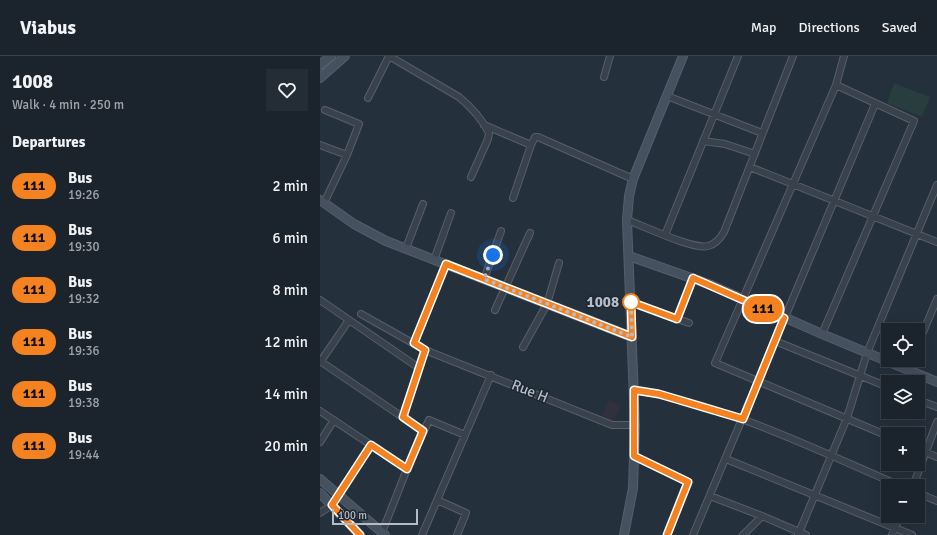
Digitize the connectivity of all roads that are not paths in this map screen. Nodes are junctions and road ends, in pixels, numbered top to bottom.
1 (331, 56) edge
2 (345, 56) edge
3 (389, 56) edge
4 (610, 56) edge
5 (683, 56) edge
6 (738, 56) edge
7 (793, 56) edge
8 (844, 56) edge
9 (320, 66) edge
10 (604, 77) dead end
11 (320, 78) edge
12 (836, 85) junction
13 (667, 96) junction
14 (368, 98) dead end
15 (875, 104) junction
16 (325, 110) dead end
17 (714, 115) junction
18 (484, 125) junction
19 (762, 133) junction
20 (703, 141) junction
21 (320, 145) edge
22 (531, 145) junction
23 (755, 154) junction
24 (347, 155) junction
25 (750, 166) junction
26 (471, 177) dead end
27 (634, 178) junction
28 (793, 184) junction
29 (937, 186) edge
30 (512, 198) dead end
31 (834, 200) junction
32 (322, 201) edge
33 (423, 204) dead end
34 (451, 213) dead end
35 (872, 216) junction
36 (628, 220) junction
37 (501, 232) dead end
38 (530, 233) dead end
39 (917, 233) junction
40 (665, 234) junction
41 (937, 242) edge
42 (406, 248) junction
43 (629, 256) junction
44 (434, 260) junction
45 (559, 263) dead end
46 (446, 264) junction
47 (693, 278) junction
48 (484, 279) junction
49 (505, 288) junction
50 (937, 298) edge
51 (320, 300) edge
52 (743, 300) junction
53 (631, 302) junction
54 (547, 304) junction
55 (495, 310) dead end
56 (361, 314) dead end
57 (784, 318) junction
58 (677, 319) junction
59 (349, 320) junction
60 (689, 323) dead end
61 (925, 327) edge
62 (822, 334) junction
63 (632, 337) junction
64 (775, 341) junction
65 (414, 343) junction
66 (523, 347) dead end
67 (425, 350) junction
68 (866, 353) junction
69 (320, 361) edge
70 (419, 368) junction
71 (907, 369) joint
72 (491, 375) junction
73 (859, 375) junction
74 (759, 382) junction
75 (937, 382) edge
76 (881, 384) edge
77 (634, 390) junction
78 (925, 403) edge
79 (937, 408) edge
80 (320, 411) edge
81 (403, 417) junction
82 (847, 418) junction
83 (743, 419) junction
84 (334, 420) junction
85 (937, 422) edge
86 (635, 425) junction
87 (423, 431) junction
88 (881, 433) edge
89 (465, 435) junction
90 (320, 442) edge
91 (371, 445) junction
92 (927, 453) junction
93 (634, 456) junction
94 (831, 456) junction
95 (937, 457) edge
96 (726, 459) junction
97 (407, 469) junction
98 (320, 479) edge
99 (885, 479) edge
100 (916, 479) edge
101 (320, 493) edge
102 (338, 495) junction
103 (816, 495) junction
104 (710, 496) junction
105 (925, 497) edge
106 (437, 500) junction
107 (937, 502) edge
108 (332, 505) junction
109 (320, 513) edge
110 (762, 516) junction
111 (897, 523) edge
112 (895, 528) junction
113 (383, 534) edge
114 (801, 534) edge
115 (360, 535) edge
116 (422, 535) edge
117 (457, 535) edge
118 (624, 535) edge
119 (667, 535) edge
120 (693, 535) edge
121 (744, 535) edge
122 (892, 535) edge
123 (912, 535) edge

1 - 9 street
2 - 11 street
3 - 14 street
3 - 18 street
4 - 10 street
5 - 13 street
6 - 17 street
7 - 19 street
8 - 12 street
12 - 15 street
12 - 28 street
13 - 17 street
13 - 27 street
15 - 31 street
15 - 35 street
16 - 24 street
17 - 19 street
17 - 20 street
18 - 22 street
18 - 26 street
19 - 23 street
20 - 23 street
20 - 40 street
21 - 24 street
22 - 27 street
22 - 30 street
23 - 25 street
24 - 32 street
25 - 28 street
25 - 40 street
27 - 36 street
28 - 31 street
28 - 52 street
29 - 39 street
31 - 35 street
31 - 57 street
32 - 42 street
33 - 42 street
34 - 44 street
35 - 39 street
35 - 62 street
36 - 40 street
36 - 43 street
37 - 48 street
38 - 49 street
39 - 41 street
39 - 68 street
42 - 44 street
43 - 47 street
43 - 53 street
44 - 46 street
45 - 54 street
46 - 48 street
46 - 65 street
47 - 52 street
47 - 58 street
48 - 49 street
49 - 54 street
49 - 55 street
50 - 61 street
51 - 59 street
52 - 57 street
52 - 74 street
53 - 58 street
53 - 63 street
54 - 63 street
54 - 66 street
56 - 65 street, Rue H
57 - 62 street
57 - 64 street
58 - 60 street
59 - 69 street
59 - 70 street
62 - 68 street
63 - 77 street
64 - 73 street
64 - 74 street
65 - 67 street, Rue H
67 - 70 street
67 - 72 street, Rue H
68 - 71 street
68 - 73 street
69 - 81 street
70 - 81 street
71 - 75 street
72 - 86 street, Rue H
72 - 89 street
73 - 76 street
73 - 82 street
74 - 82 street
74 - 83 street
77 - 83 street
77 - 86 street
78 - 79 street
80 - 84 street
81 - 87 street
82 - 88 street
82 - 94 street
83 - 94 street
83 - 96 street
84 - 90 street
84 - 91 street
85 - 92 street
86 - 93 street
87 - 89 street
87 - 97 street
89 - 106 street
91 - 97 street
91 - 102 street
92 - 95 street
92 - 100 street
93 - 118 street
93 - 119 street
94 - 99 street
94 - 103 street
96 - 103 street
96 - 104 street
97 - 113 street
98 - 102 street
101 - 108 street
102 - 108 street
102 - 113 street
103 - 112 street
103 - 114 street
104 - 110 street
104 - 120 street
105 - 107 street
106 - 116 street
106 - 117 street
108 - 109 street
108 - 115 street
110 - 114 street
110 - 121 street
111 - 112 street
112 - 122 street
112 - 123 street

